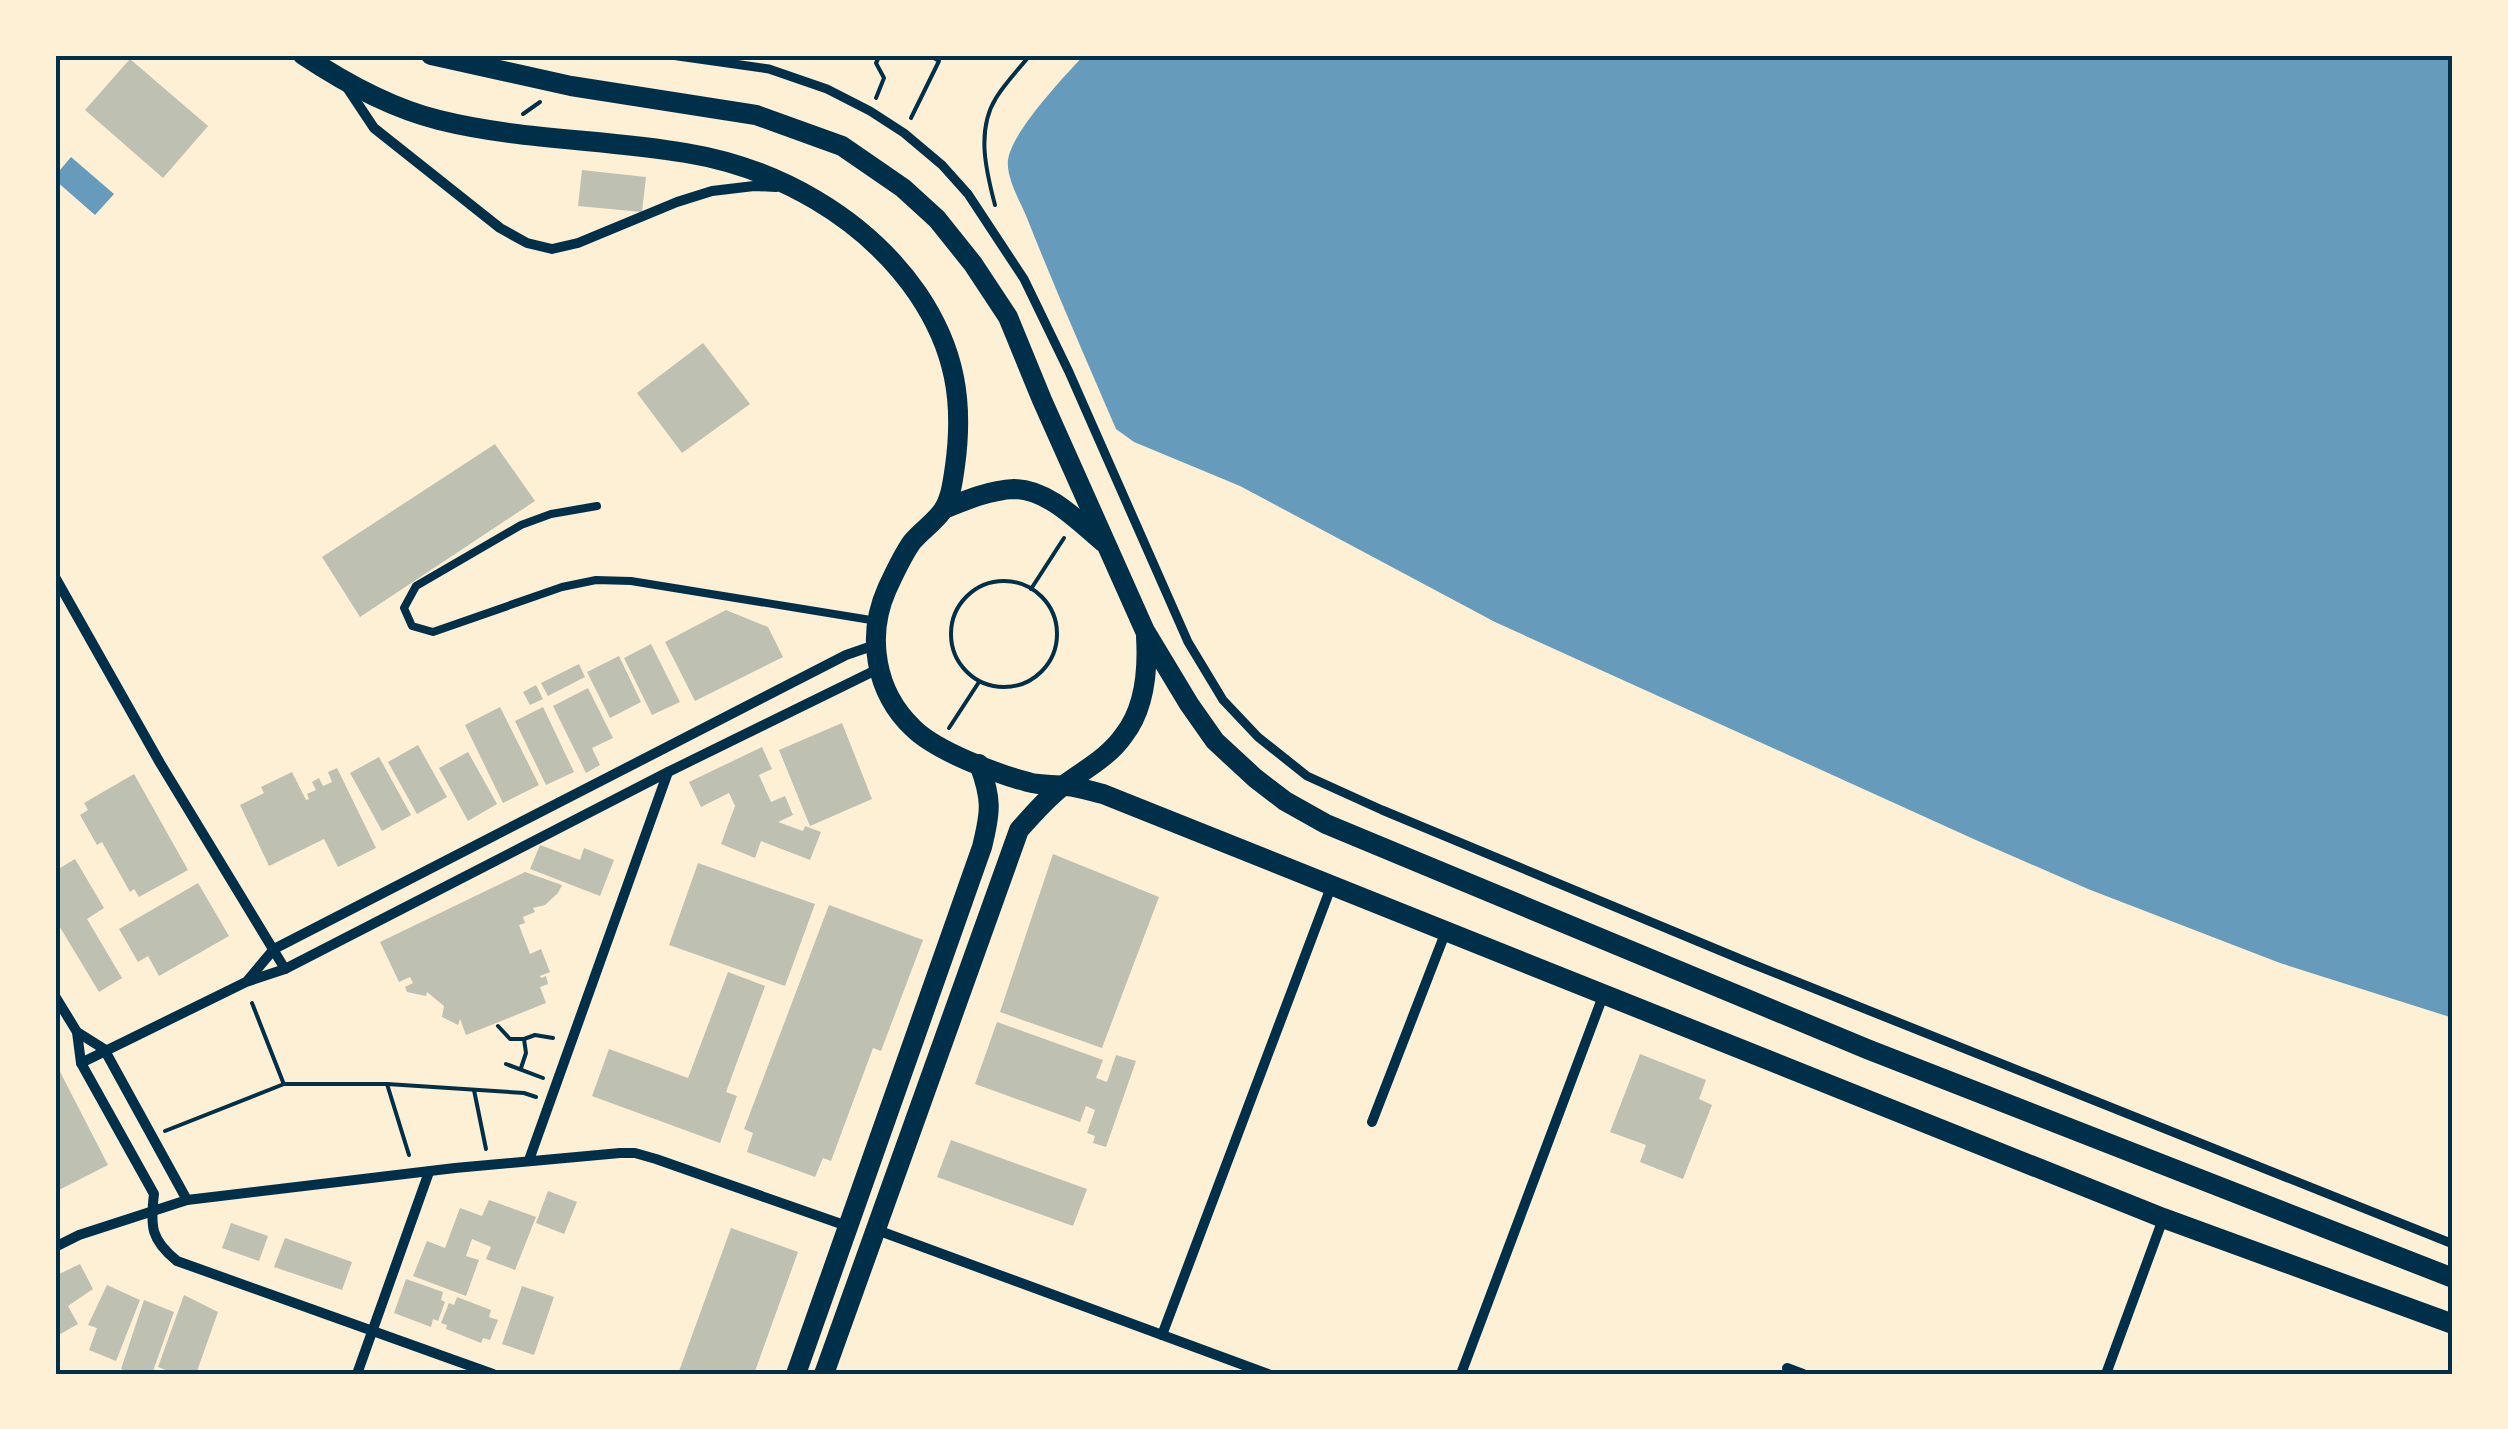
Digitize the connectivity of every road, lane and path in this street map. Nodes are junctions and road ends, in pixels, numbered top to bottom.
1 (303, 55) edge
2 (431, 55) edge
3 (671, 55) edge
4 (880, 55) edge
5 (929, 55) edge
6 (1030, 55) edge
7 (343, 81) junction
8 (571, 86) junction
9 (870, 112) junction
10 (492, 130) junction
11 (904, 133) junction
12 (794, 187) junction
13 (989, 226) junction
14 (597, 506) dead end
15 (944, 509) junction
16 (1075, 518) junction
17 (1107, 546) junction
18 (55, 578) edge
19 (1031, 588) junction
20 (877, 620) junction
21 (1145, 631) junction
22 (874, 645) junction
23 (878, 669) junction
24 (980, 682) junction
25 (938, 746) junction
26 (979, 764) junction
27 (668, 772) junction
28 (1064, 785) junction
29 (1331, 886) junction
30 (1446, 932) junction
31 (274, 949) junction
32 (285, 969) junction
33 (246, 982) junction
34 (55, 996) edge
35 (1603, 996) junction
36 (252, 1003) dead end
37 (498, 1026) dead end
38 (78, 1032) junction
39 (524, 1039) junction
40 (572, 1042) junction
41 (104, 1049) junction
42 (81, 1063) junction
43 (506, 1064) dead end
44 (520, 1069) junction
45 (284, 1084) junction
46 (387, 1084) junction
47 (557, 1084) junction
48 (474, 1090) junction
49 (550, 1102) junction
50 (1372, 1122) dead end
51 (152, 1136) junction
52 (528, 1160) junction
53 (489, 1165) junction
54 (429, 1172) junction
55 (414, 1174) junction
56 (187, 1200) junction
57 (152, 1212) junction
58 (2163, 1218) junction
59 (846, 1226) junction
60 (877, 1230) junction
61 (2453, 1244) edge
62 (55, 1247) edge
63 (2453, 1278) edge
64 (2453, 1324) edge
65 (373, 1331) junction
66 (1162, 1335) junction
67 (1787, 1368) dead end
68 (357, 1374) edge
69 (494, 1374) edge
70 (796, 1374) edge
71 (824, 1374) edge
72 (1268, 1374) edge
73 (1461, 1374) edge
74 (1802, 1374) edge
75 (2106, 1374) edge

1 - 7 main road
2 - 8 main road
3 - 9 street
4 - 9 path
5 - 11 path
6 - 13 path
7 - 10 main road
7 - 12 street
8 - 10 path
8 - 17 main road
9 - 11 street
10 - 12 main road
11 - 13 street
12 - 15 main road
13 - 61 street
14 - 20 lane
15 - 16 main road
15 - 20 main road
16 - 17 main road
16 - 19 path
17 - 21 main road
18 - 31 street
19 - 24 path
19 - 24 path
20 - 22 main road
21 - 28 main road
21 - 63 main road
22 - 23 main road
22 - 31 street
23 - 25 main road
23 - 27 street
24 - 25 path
25 - 26 main road
26 - 28 main road
26 - 59 main road
27 - 32 street
27 - 40 street
28 - 29 main road
28 - 60 main road
29 - 30 main road
29 - 66 street
30 - 35 main road
30 - 50 street
31 - 32 street
31 - 33 street
32 - 33 street
33 - 41 street
34 - 38 street
35 - 58 main road
35 - 73 street
36 - 45 path
37 - 39 path
38 - 41 street
38 - 42 street
39 - 40 path
39 - 44 path
40 - 47 street
41 - 42 street
41 - 51 street
42 - 57 street
43 - 44 path
44 - 47 path
45 - 46 path
45 - 51 path
46 - 48 path
46 - 55 path
47 - 49 street
48 - 49 path
48 - 53 path
49 - 52 street
51 - 56 street
52 - 53 street
52 - 59 street
53 - 54 street
54 - 55 street
54 - 65 street
55 - 56 street
56 - 57 street
57 - 62 street
57 - 65 street
58 - 64 main road
58 - 75 street
59 - 70 main road
60 - 66 street
60 - 71 main road
65 - 68 street
65 - 69 street
66 - 72 street
67 - 74 street

